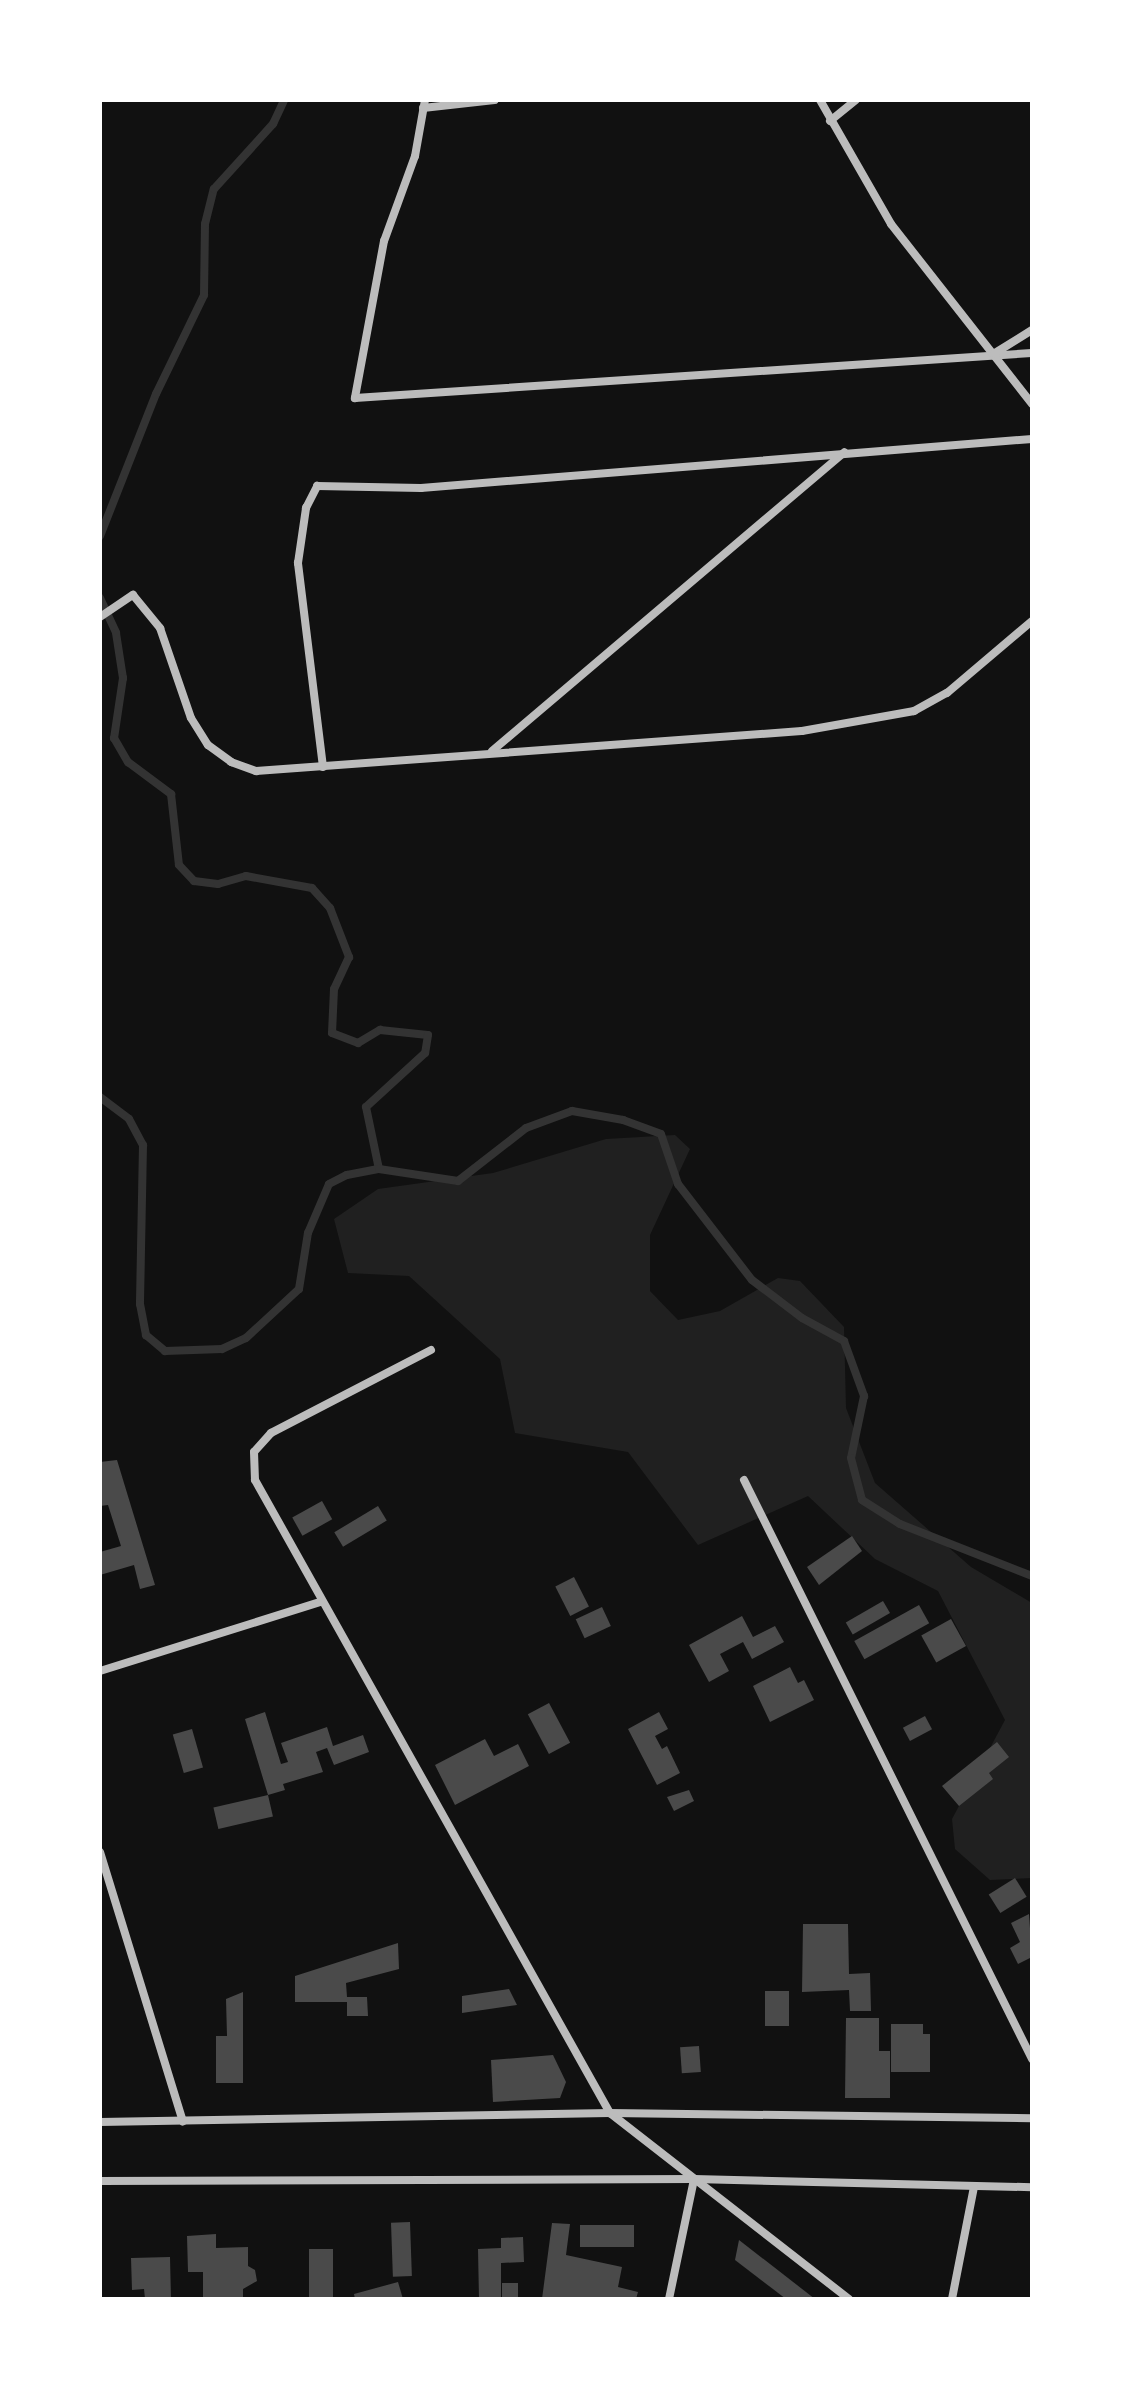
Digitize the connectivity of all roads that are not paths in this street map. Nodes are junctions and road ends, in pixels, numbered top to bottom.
1 (495, 100) edge
2 (820, 100) edge
3 (856, 100) edge
4 (424, 104) edge
5 (830, 121) junction
6 (1032, 330) edge
7 (1032, 353) edge
8 (994, 354) junction
9 (1032, 404) edge
10 (1032, 439) edge
11 (844, 452) junction
12 (100, 617) edge
13 (1032, 621) edge
14 (491, 751) junction
15 (323, 767) junction
16 (431, 1350) dead end
17 (744, 1480) dead end
18 (320, 1602) junction
19 (100, 1671) edge
20 (100, 1852) edge
21 (1032, 2059) edge
22 (610, 2113) junction
23 (1032, 2118) edge
24 (183, 2121) junction
25 (100, 2122) edge
26 (694, 2179) junction
27 (100, 2181) edge
28 (974, 2187) junction
29 (1032, 2187) edge
30 (669, 2299) edge
31 (849, 2299) edge
32 (952, 2299) edge

1 - 4 street
2 - 5 street
3 - 5 street
4 - 8 street
5 - 8 street
6 - 8 street
7 - 8 street
8 - 9 street
10 - 11 street
11 - 14 street
11 - 15 street
12 - 15 street
13 - 14 street
14 - 15 street
16 - 18 street
17 - 21 street
18 - 19 street
18 - 22 street
20 - 24 street
22 - 23 street
22 - 24 street
22 - 26 street
24 - 25 street
26 - 27 street
26 - 28 street
26 - 30 street
26 - 31 street
28 - 29 street
28 - 32 street

